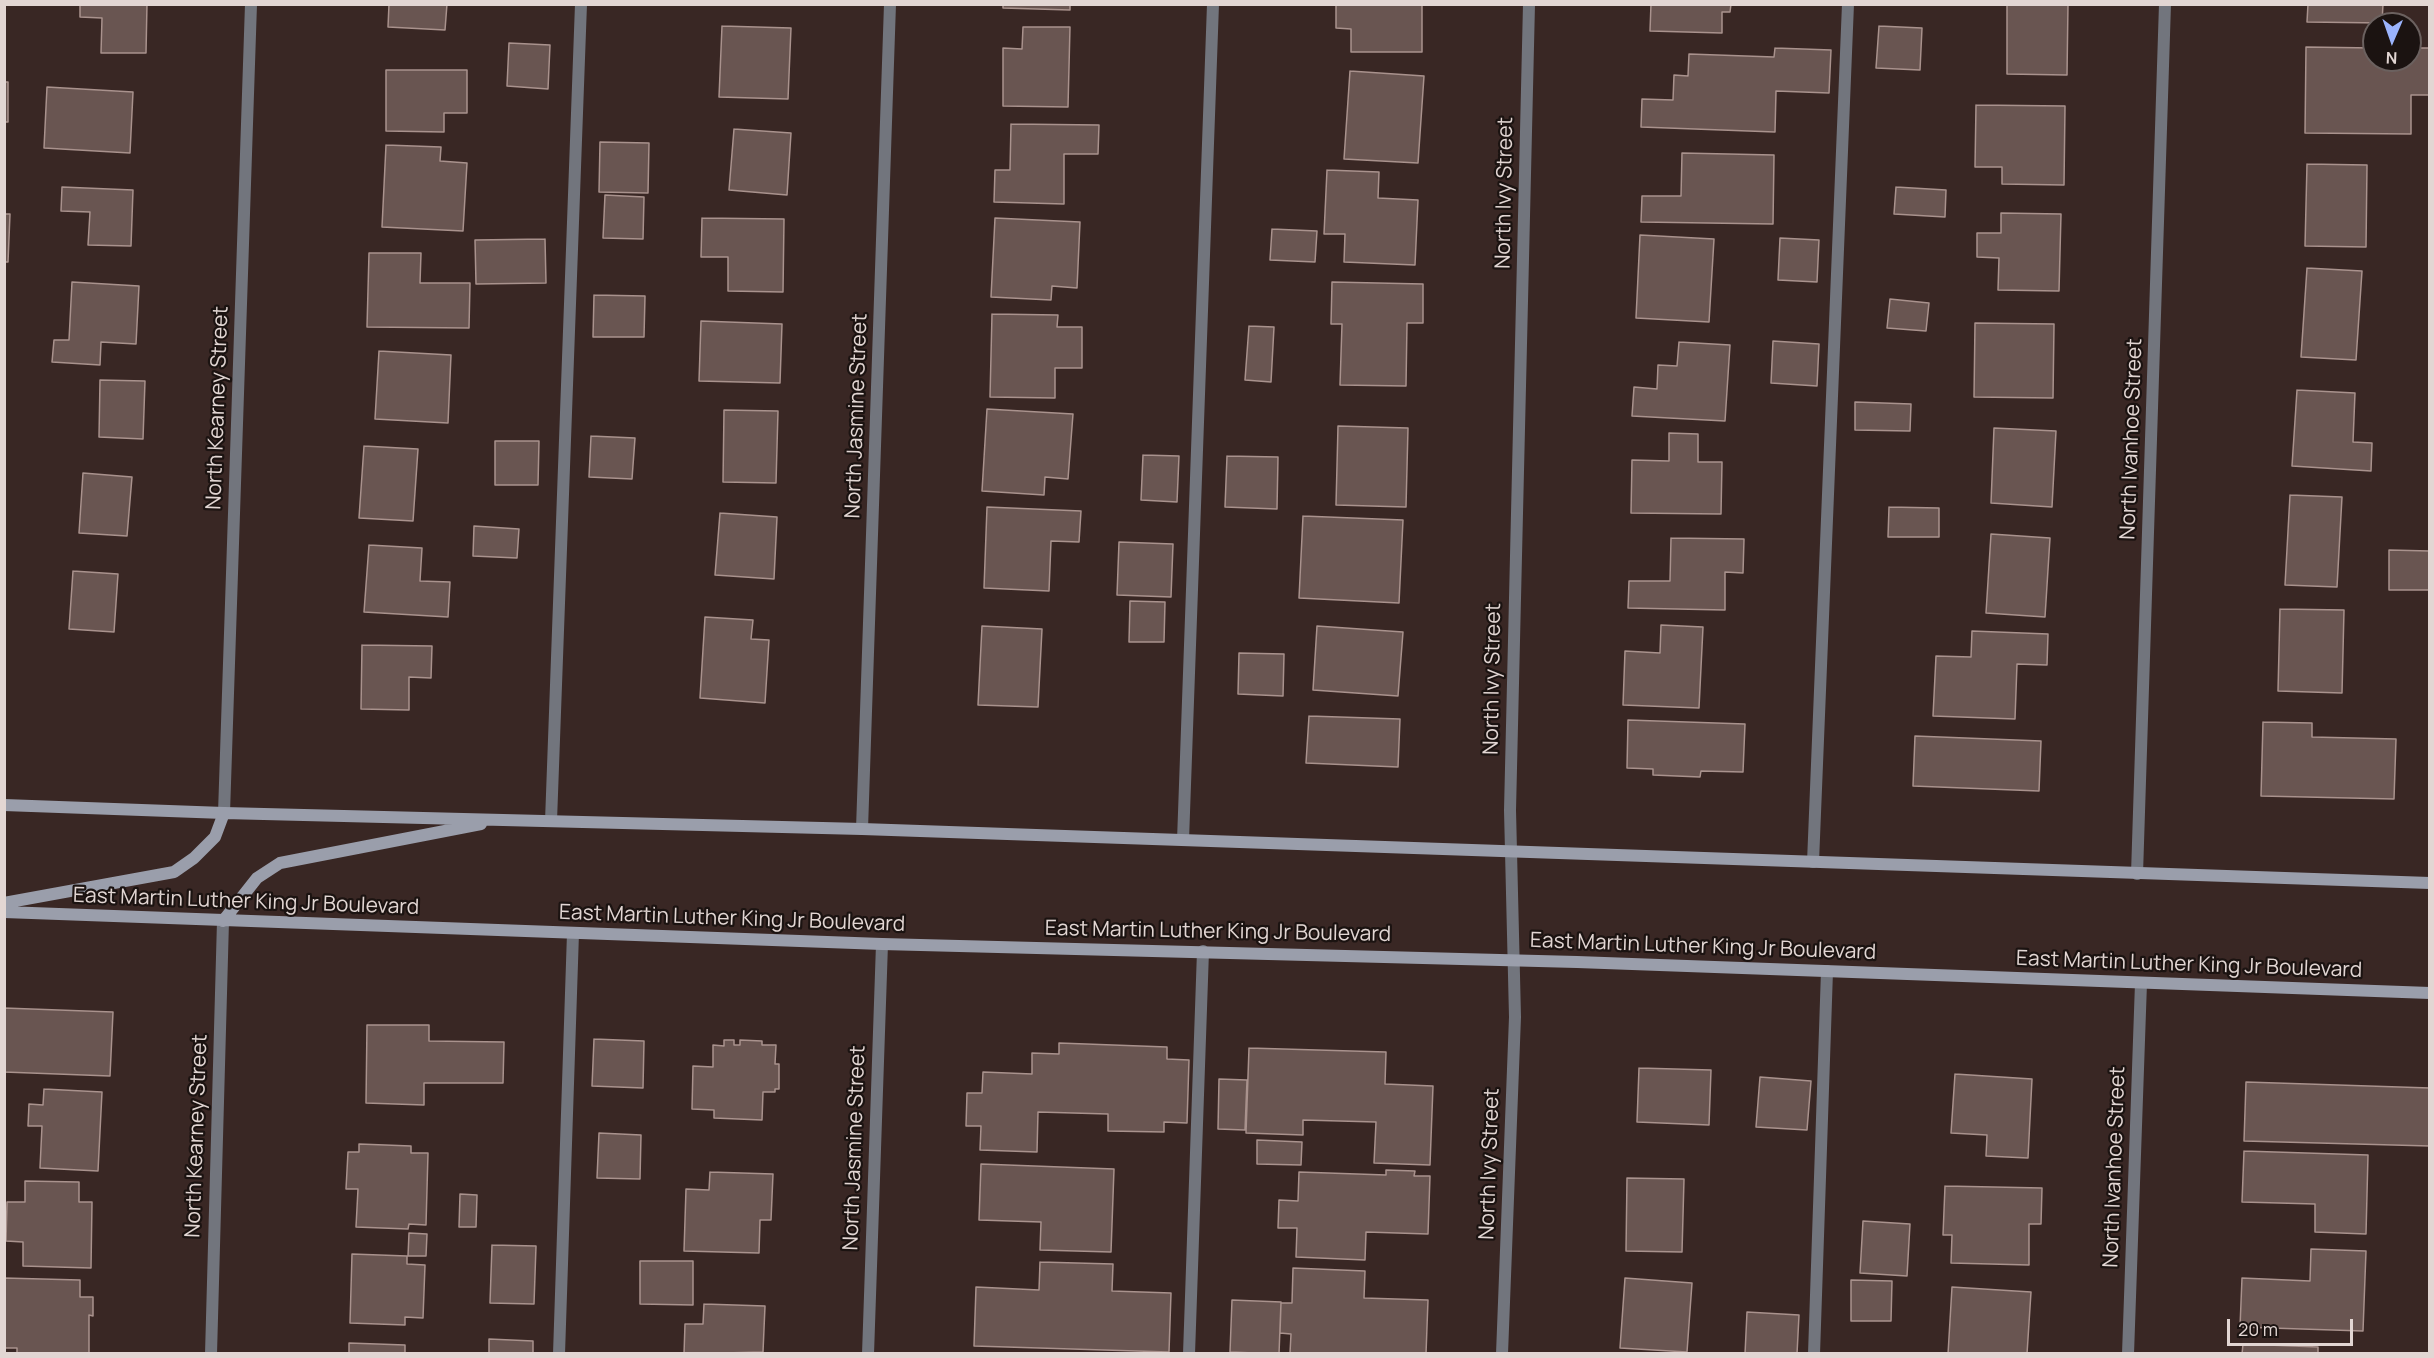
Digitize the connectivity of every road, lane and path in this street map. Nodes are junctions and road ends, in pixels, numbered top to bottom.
1 (251, 4) edge
2 (581, 4) edge
3 (890, 4) edge
4 (1213, 4) edge
5 (1529, 4) edge
6 (1848, 4) edge
7 (2165, 4) edge
8 (4, 805) edge
9 (224, 813) junction
10 (503, 820) junction
11 (550, 821) junction
12 (862, 829) junction
13 (1183, 840) junction
14 (1510, 850) junction
15 (1813, 862) junction
16 (2137, 874) junction
17 (2430, 883) edge
18 (4, 903) edge
19 (4, 912) edge
20 (223, 921) junction
21 (573, 933) junction
22 (882, 944) junction
23 (1203, 951) junction
24 (1514, 961) junction
25 (1827, 971) junction
26 (2141, 983) junction
27 (2430, 993) edge
28 (211, 1353) edge
29 (559, 1353) edge
30 (868, 1353) edge
31 (1189, 1353) edge
32 (1502, 1353) edge
33 (1815, 1353) edge
34 (2128, 1353) edge

1 - 9 street, North Kearney Street
2 - 11 street
3 - 12 street, North Jasmine Street
4 - 13 street
5 - 14 street, North Ivy Street
6 - 15 street
7 - 16 street, North Ivanhoe Street
8 - 9 main road
9 - 10 main road
9 - 18 main road
10 - 11 main road
10 - 20 main road
11 - 12 main road
12 - 13 main road
13 - 14 main road
14 - 15 main road
14 - 24 street, North Ivy Street
15 - 16 main road
16 - 17 main road
19 - 20 main road, East Martin Luther King Jr Boulevard
20 - 21 main road, East Martin Luther King Jr Boulevard
20 - 28 street, North Kearney Street
21 - 22 main road, East Martin Luther King Jr Boulevard
21 - 29 street
22 - 23 main road, East Martin Luther King Jr Boulevard
22 - 30 street, North Jasmine Street
23 - 24 main road, East Martin Luther King Jr Boulevard
23 - 31 street
24 - 25 main road, East Martin Luther King Jr Boulevard
24 - 32 street, North Ivy Street
25 - 26 main road, East Martin Luther King Jr Boulevard
25 - 33 street
26 - 27 main road, East Martin Luther King Jr Boulevard
26 - 34 street, North Ivanhoe Street

